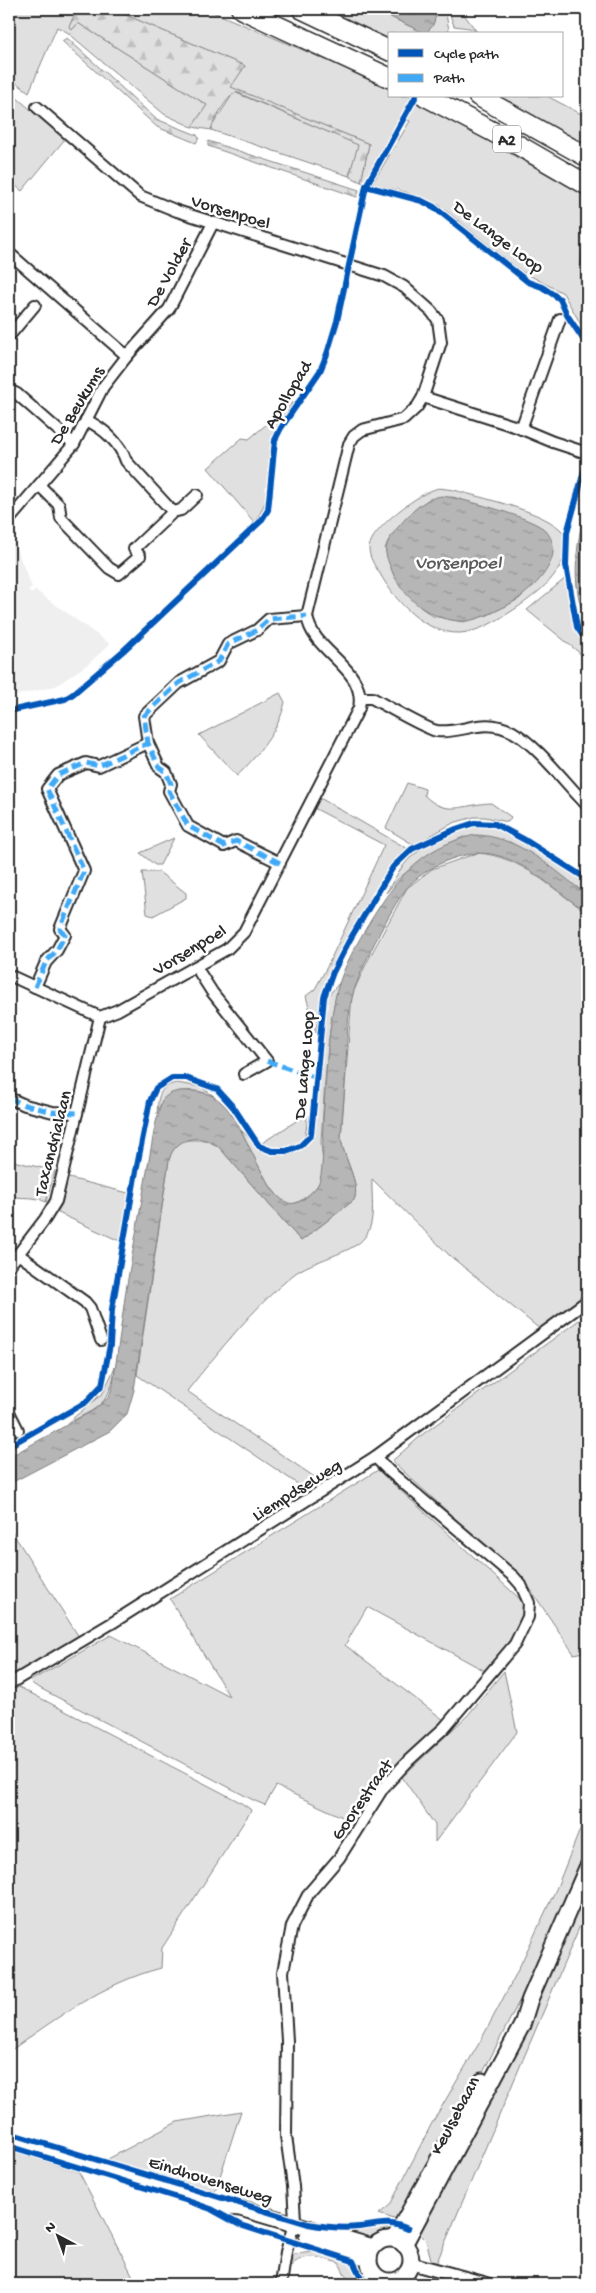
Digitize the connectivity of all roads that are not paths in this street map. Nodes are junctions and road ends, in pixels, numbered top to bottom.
1 (241, 9) edge
2 (302, 9) edge
3 (388, 50) edge
4 (388, 77) edge
5 (429, 98) edge
6 (482, 98) edge
7 (37, 108) dead end
8 (587, 157) edge
9 (587, 185) edge
10 (213, 223) junction
11 (9, 253) edge
12 (35, 305) dead end
13 (560, 319) dead end
14 (9, 336) edge
15 (127, 356) junction
16 (9, 390) edge
17 (423, 397) junction
18 (86, 420) junction
19 (521, 429) junction
20 (74, 444) junction
21 (587, 453) edge
22 (39, 485) junction
23 (197, 495) dead end
24 (173, 512) junction
25 (9, 520) edge
26 (306, 616) junction
27 (361, 698) junction
28 (148, 743) junction
29 (587, 805) edge
30 (280, 863) junction
31 (196, 967) junction
32 (9, 975) edge
33 (35, 987) junction
34 (100, 1016) junction
35 (244, 1074) dead end
36 (9, 1098) edge
37 (77, 1113) junction
38 (18, 1254) junction
39 (9, 1266) edge
40 (587, 1301) edge
41 (101, 1340) dead end
42 (9, 1412) edge
43 (18, 1430) dead end
44 (375, 1457) junction
45 (9, 1684) edge
46 (587, 1868) edge
47 (9, 2140) edge
48 (292, 2229) junction
49 (399, 2242) junction
50 (371, 2253) junction
51 (410, 2263) junction
52 (383, 2281) edge
53 (281, 2284) edge
54 (487, 2284) edge

1 - 4 highway
2 - 3 highway
5 - 9 highway, A2
6 - 8 highway, A2
7 - 10 street, Vorsenpoel
10 - 15 street, De Volder
10 - 17 street, Vorsenpoel
11 - 15 street, De Beukums
12 - 14 street
13 - 19 street
15 - 18 street, De Beukums
16 - 20 street
17 - 19 street
17 - 26 street, Vorsenpoel
18 - 20 street, De Beukums
18 - 24 street
19 - 21 street
20 - 22 street, De Beukums
22 - 24 street
22 - 25 street, De Beukums
23 - 24 street
26 - 27 street
26 - 28 street
27 - 29 street
27 - 30 street, Vorsenpoel
28 - 30 street
28 - 33 street
30 - 31 street, Vorsenpoel
31 - 34 street, Vorsenpoel
31 - 35 street
32 - 33 street
33 - 34 street
34 - 37 street, Taxandrialaan
36 - 37 street
37 - 38 street, Taxandrialaan
38 - 39 street, Taxandrialaan
38 - 41 street
40 - 44 street, Liempdseweg
42 - 43 street
44 - 45 street, Liempdseweg
44 - 48 street, Goorestraat
46 - 49 main road, Keulsebaan
47 - 48 main road, Eindhovenseweg
48 - 50 main road, Eindhovenseweg
48 - 53 street, Goorestraat
49 - 50 main road
49 - 51 main road
50 - 52 main road
51 - 52 main road
51 - 54 street

